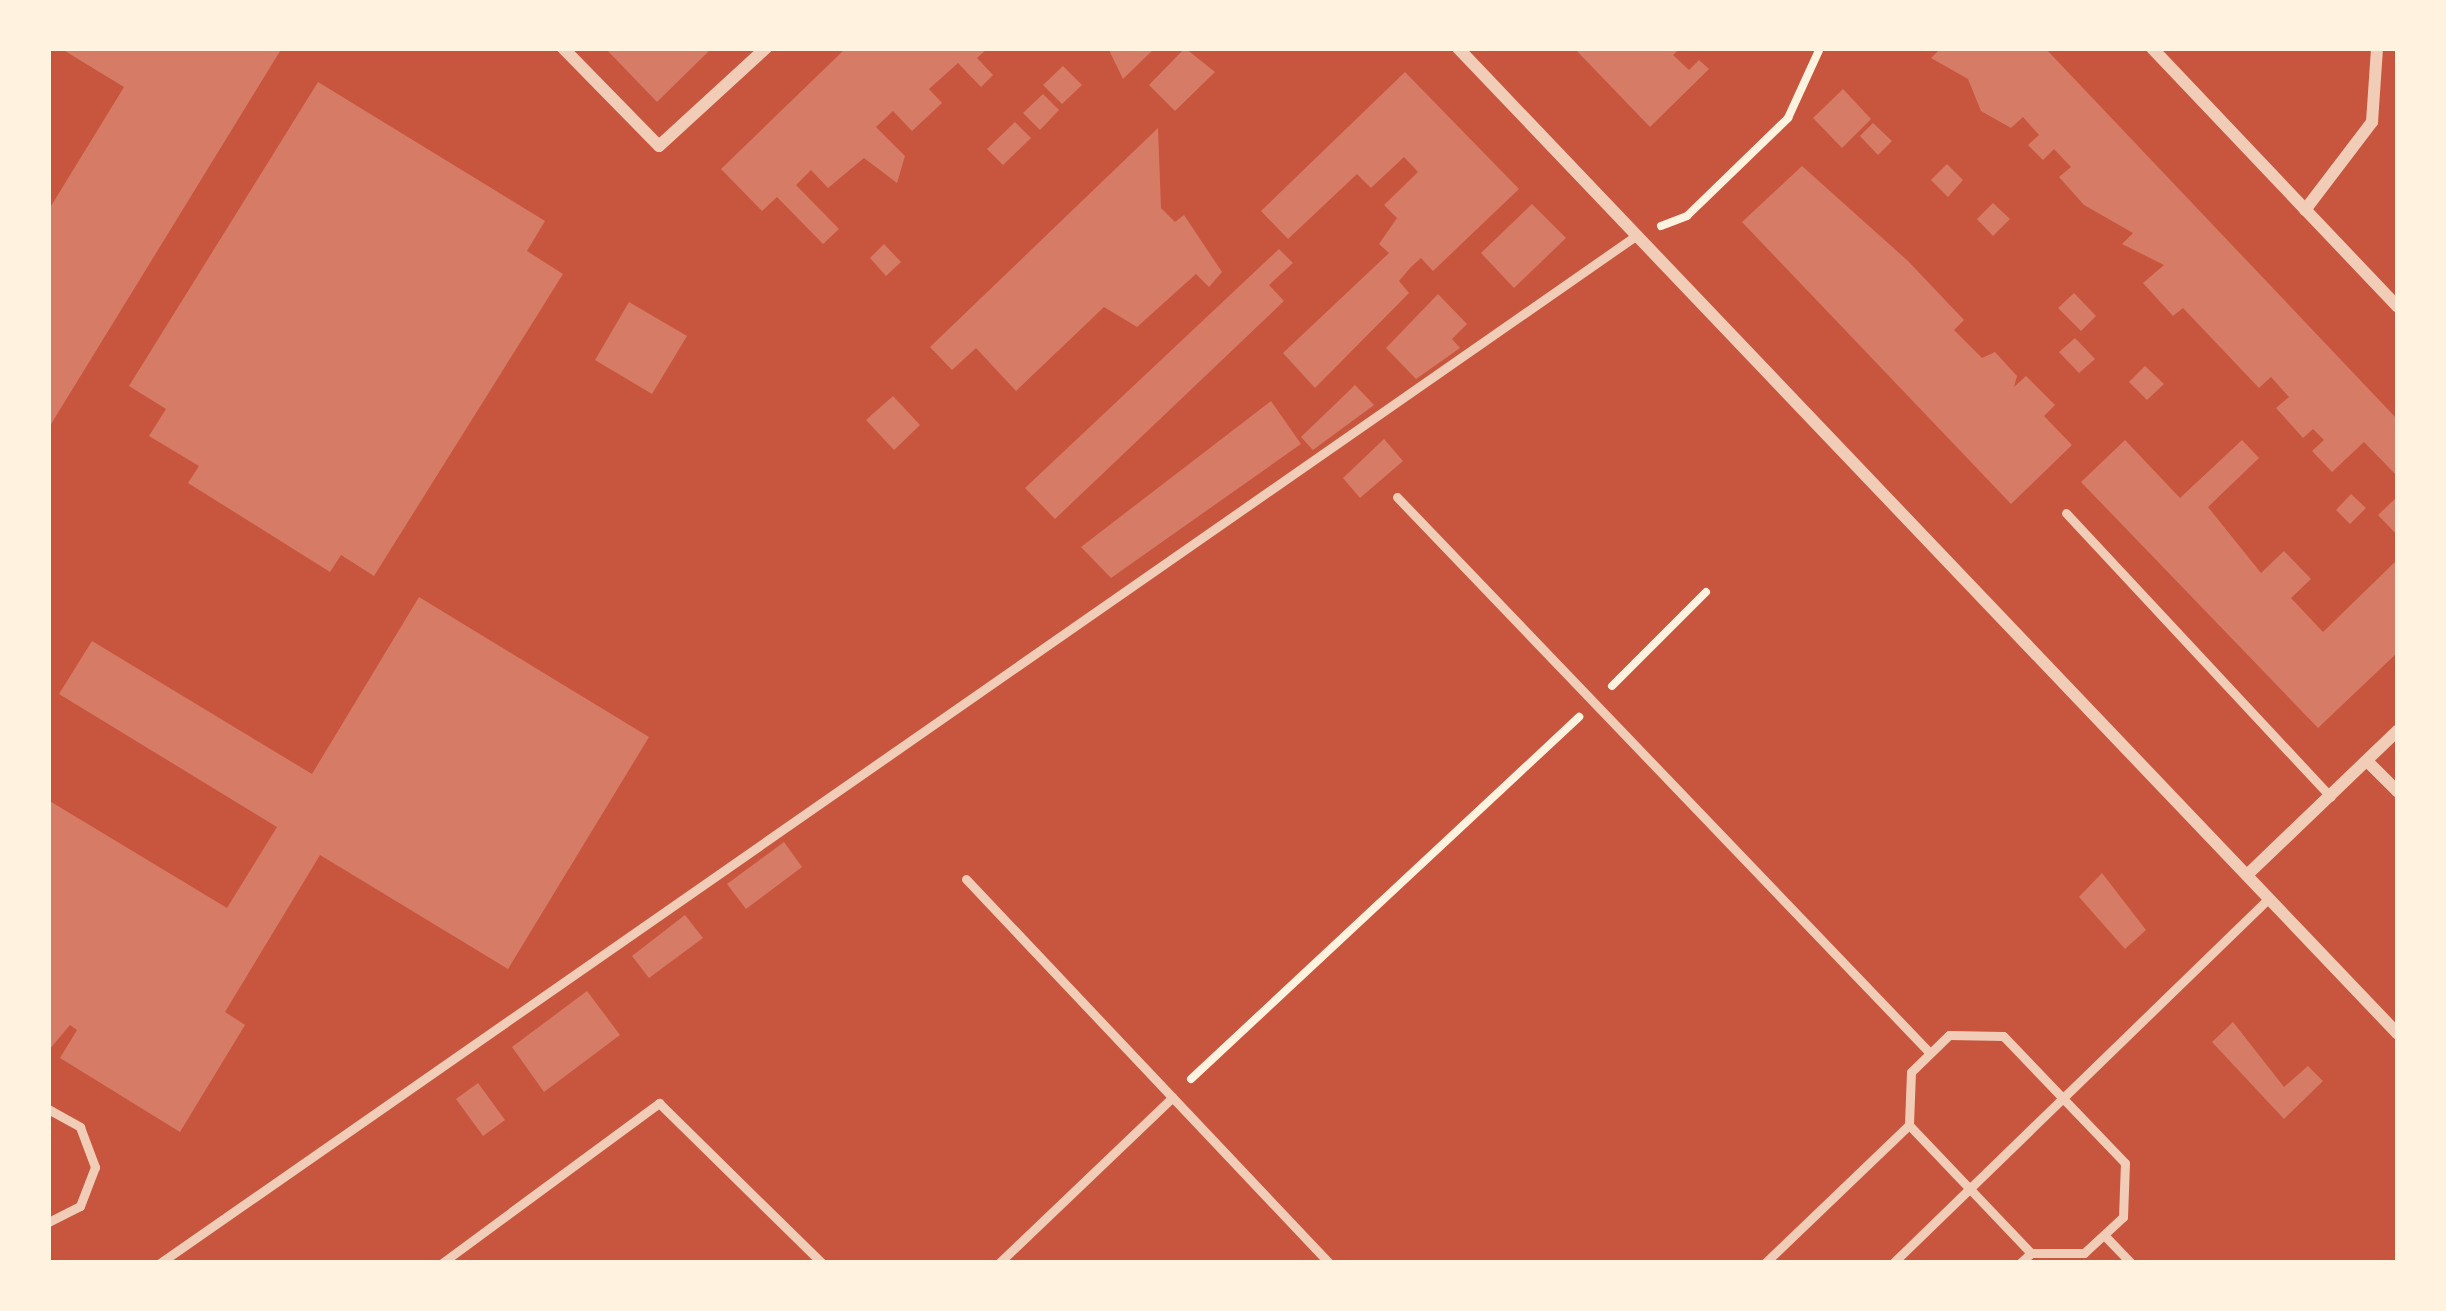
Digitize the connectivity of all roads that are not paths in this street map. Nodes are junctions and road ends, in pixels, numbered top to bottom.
1 (563, 48) edge
2 (766, 48) edge
3 (1458, 48) edge
4 (2152, 48) edge
5 (2377, 48) edge
6 (2305, 210) junction
7 (1637, 235) junction
8 (2398, 307) edge
9 (1397, 496) dead end
10 (2066, 514) dead end
11 (2398, 730) edge
12 (2367, 760) junction
13 (2398, 793) edge
14 (2332, 796) junction
15 (2246, 875) junction
16 (966, 879) dead end
17 (2268, 899) junction
18 (2398, 1034) edge
19 (1930, 1053) junction
20 (1172, 1097) junction
21 (2065, 1100) junction
22 (48, 1109) edge
23 (1909, 1125) junction
24 (1971, 1189) junction
25 (48, 1222) edge
26 (2104, 1235) junction
27 (2031, 1252) junction
28 (160, 1263) edge
29 (442, 1263) edge
30 (822, 1263) edge
31 (999, 1263) edge
32 (1329, 1263) edge
33 (1765, 1263) edge
34 (1893, 1263) edge
35 (2020, 1263) edge
36 (2131, 1263) edge

1 - 2 street
3 - 7 street
4 - 6 street
5 - 6 street
6 - 8 street
7 - 15 street
7 - 28 lane
9 - 19 lane
10 - 14 lane
11 - 12 street
12 - 13 street
12 - 14 street
14 - 15 street
15 - 17 street
16 - 20 lane
17 - 18 street
17 - 21 lane
19 - 21 lane
19 - 23 lane
20 - 31 lane
20 - 32 lane
21 - 24 lane
21 - 26 lane
22 - 25 lane
23 - 24 lane
23 - 33 lane
24 - 27 lane
24 - 34 lane
26 - 27 lane
26 - 36 lane
27 - 35 lane
29 - 30 lane

